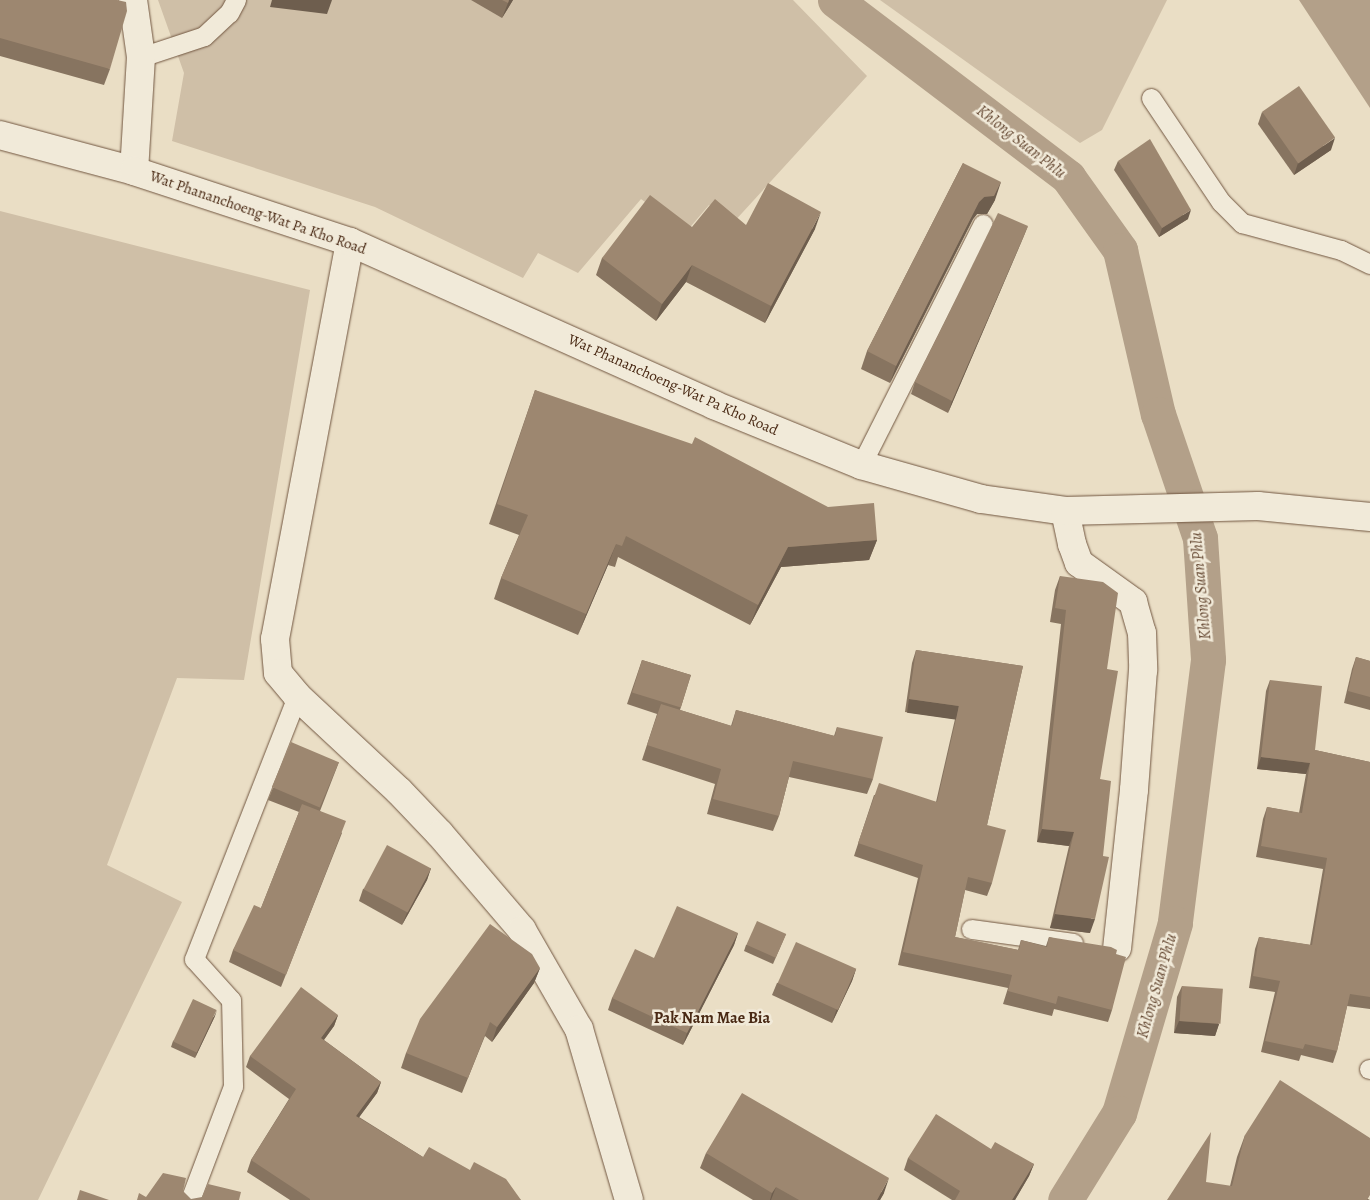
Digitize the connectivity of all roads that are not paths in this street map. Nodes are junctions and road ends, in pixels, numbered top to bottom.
1 (134, 0) edge
2 (236, 0) edge
3 (141, 57) junction
4 (1151, 98) dead end
5 (0, 135) edge
6 (134, 171) junction
7 (982, 224) edge
8 (350, 242) junction
9 (1370, 264) edge
10 (861, 465) junction
11 (1065, 511) junction
12 (1370, 517) edge
13 (296, 696) junction
14 (971, 929) dead end
15 (1101, 946) joint
16 (190, 1200) edge
17 (629, 1200) edge

1 - 3 street
2 - 3 lane
3 - 6 street
4 - 9 lane
5 - 6 street, Wat Phananchoeng-Wat Pa Kho Road
6 - 8 street, Wat Phananchoeng-Wat Pa Kho Road
7 - 10 lane
8 - 10 street, Wat Phananchoeng-Wat Pa Kho Road
8 - 13 street
10 - 11 street, Wat Phananchoeng-Wat Pa Kho Road
11 - 12 street, Wat Phananchoeng-Wat Pa Kho Road
11 - 15 street
13 - 16 lane
13 - 17 street
14 - 15 lane

